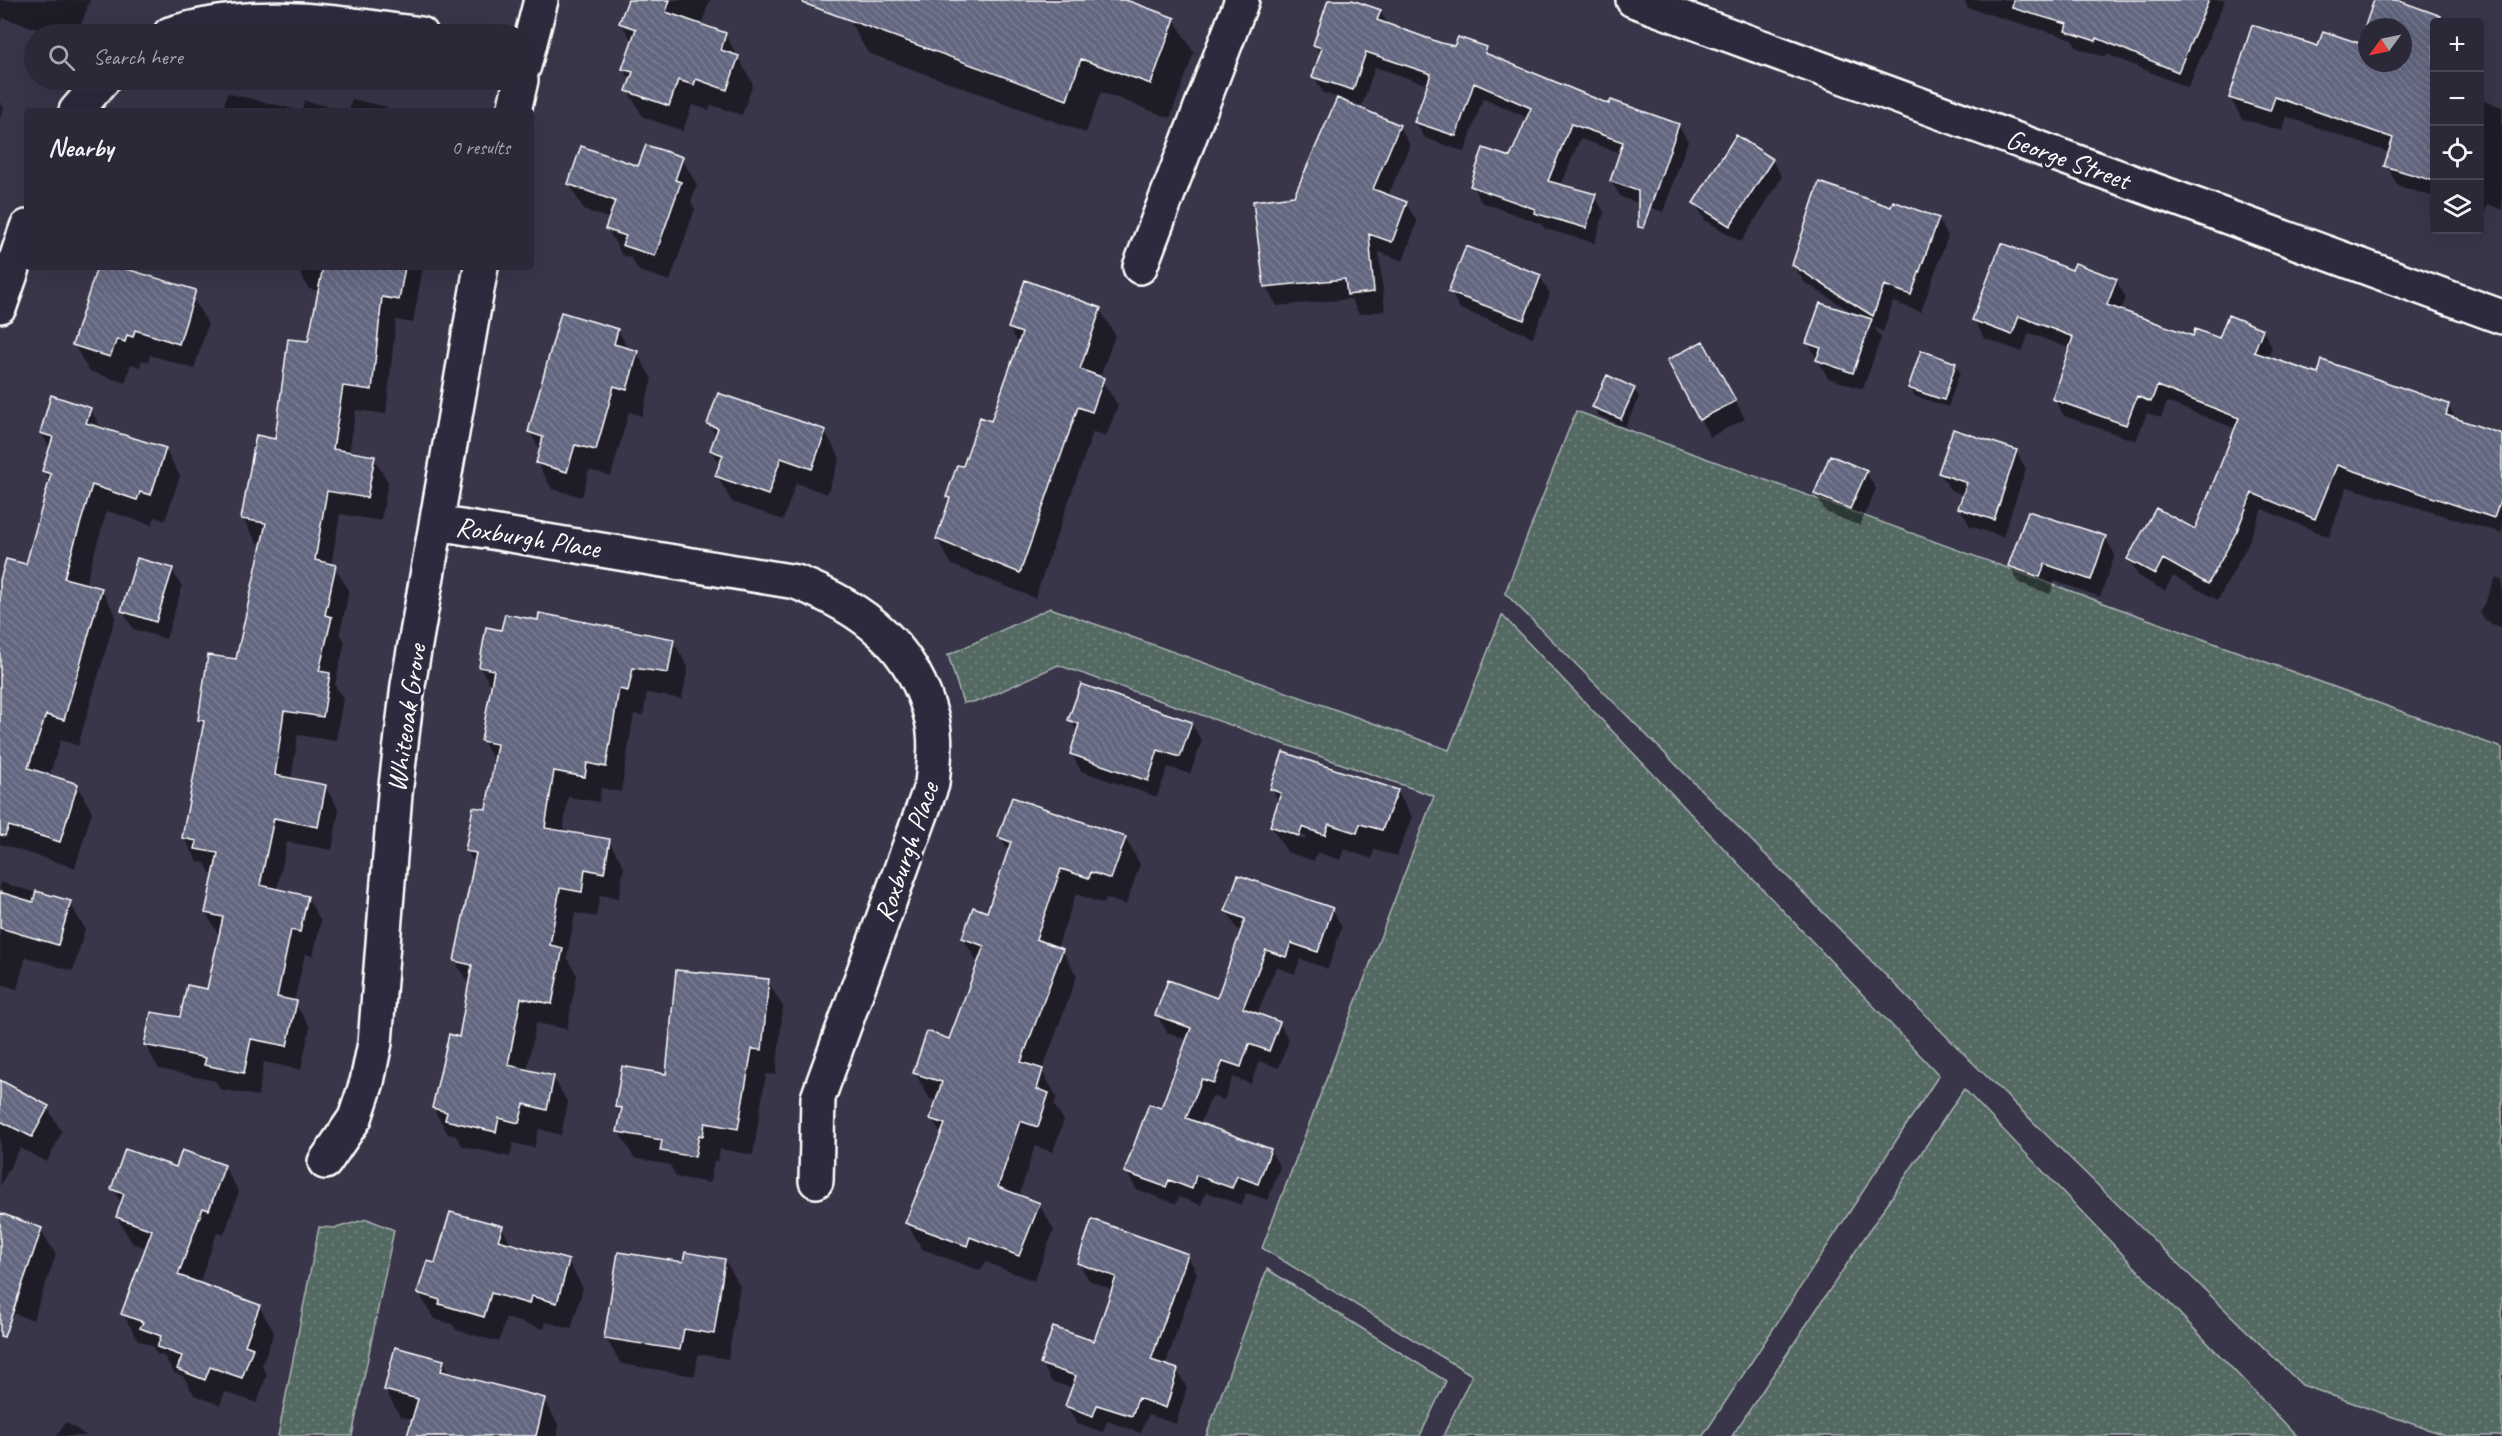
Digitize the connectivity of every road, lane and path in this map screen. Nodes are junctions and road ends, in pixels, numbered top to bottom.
1 (541, 0) edge
2 (1242, 0) edge
3 (1633, 0) edge
4 (202, 24) edge
5 (340, 24) edge
6 (534, 24) edge
7 (95, 90) edge
8 (519, 90) edge
9 (79, 108) edge
10 (515, 108) edge
11 (24, 236) edge
12 (1140, 267) dead end
13 (480, 270) edge
14 (0, 306) edge
15 (2502, 317) edge
16 (437, 523) junction
17 (326, 1162) dead end
18 (816, 1181) dead end

1 - 6 street
2 - 12 street
3 - 15 street, George Street
4 - 5 street
7 - 9 street
8 - 10 street
11 - 14 street
13 - 16 street, Whiteoak Grove
16 - 17 street, Whiteoak Grove
16 - 18 street, Roxburgh Place

